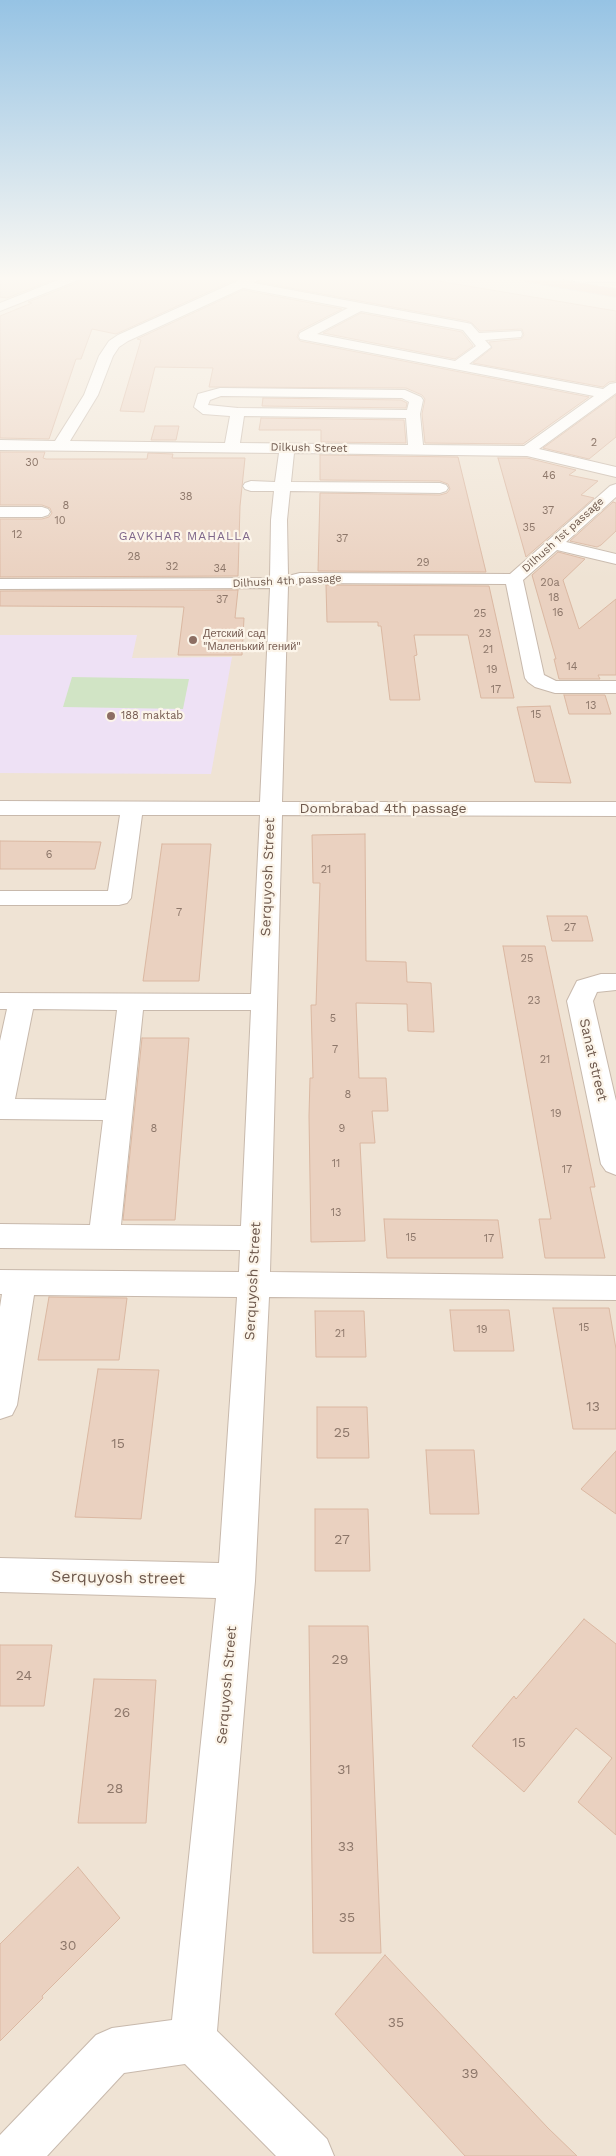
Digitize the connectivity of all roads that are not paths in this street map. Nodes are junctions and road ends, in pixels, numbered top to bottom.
1 (97, 379) edge
2 (538, 379) edge
3 (611, 390) edge
4 (238, 412) junction
5 (413, 414) junction
6 (0, 445) edge
7 (60, 445) junction
8 (232, 447) junction
9 (287, 448) junction
10 (416, 450) junction
11 (528, 451) junction
12 (616, 472) edge
13 (251, 486) dead end
14 (283, 487) junction
15 (339, 487) junction
16 (440, 488) dead end
17 (616, 489) edge
18 (338, 504) dead end
19 (0, 512) edge
20 (42, 512) dead end
21 (552, 544) junction
22 (616, 559) edge
23 (514, 579) junction
24 (279, 583) junction
25 (0, 584) edge
26 (616, 687) edge
27 (0, 808) edge
28 (132, 808) junction
29 (271, 809) junction
30 (616, 809) edge
31 (0, 898) edge
32 (616, 982) edge
33 (11, 1001) edge
34 (131, 1002) junction
35 (264, 1002) junction
36 (0, 1104) edge
37 (0, 1109) edge
38 (118, 1110) junction
39 (616, 1164) edge
40 (0, 1236) edge
41 (104, 1237) junction
42 (255, 1238) junction
43 (10, 1282) edge
44 (254, 1286) junction
45 (616, 1288) edge
46 (0, 1405) edge
47 (0, 1575) edge
48 (236, 1581) junction
49 (193, 2040) junction
50 (14, 2156) edge
51 (310, 2156) edge

1 - 7 street
2 - 3 street
3 - 11 street
4 - 5 street
4 - 5 street
4 - 8 street
5 - 10 street
6 - 7 street, Dilkush Street
7 - 8 street, Dilkush Street
8 - 9 street, Dilkush Street
9 - 10 street, Dilkush Street
9 - 14 street, Serquyosh Street
10 - 11 street, Dilkush Street
11 - 12 street, Dilkush Street
13 - 14 street
14 - 15 street
14 - 24 street, Serquyosh Street
15 - 16 street
15 - 18 street
17 - 21 street, Dilhush 1st passage
19 - 20 street
21 - 22 street
21 - 23 street, Dilhush 1st passage
23 - 24 street, Dilhush 4th passage
23 - 26 street, Dilhush 1st passage
24 - 25 street, Dilhush 4th passage
24 - 29 street, Serquyosh Street
27 - 28 street, Dombrabad 4th passage
28 - 29 street, Dombrabad 4th passage
28 - 31 street
29 - 30 street, Dombrabad 4th passage
29 - 35 street, Serquyosh Street
32 - 39 street, Sanat street
33 - 34 street
33 - 36 street
34 - 35 street
34 - 38 street
35 - 42 street, Serquyosh Street
37 - 38 street
38 - 41 street
40 - 41 street
41 - 42 street
42 - 44 street, Serquyosh Street
43 - 44 street
43 - 46 street
44 - 45 street
44 - 48 street, Serquyosh Street
47 - 48 street, Serquyosh street
48 - 49 street, Serquyosh Street
49 - 50 street
49 - 51 street

